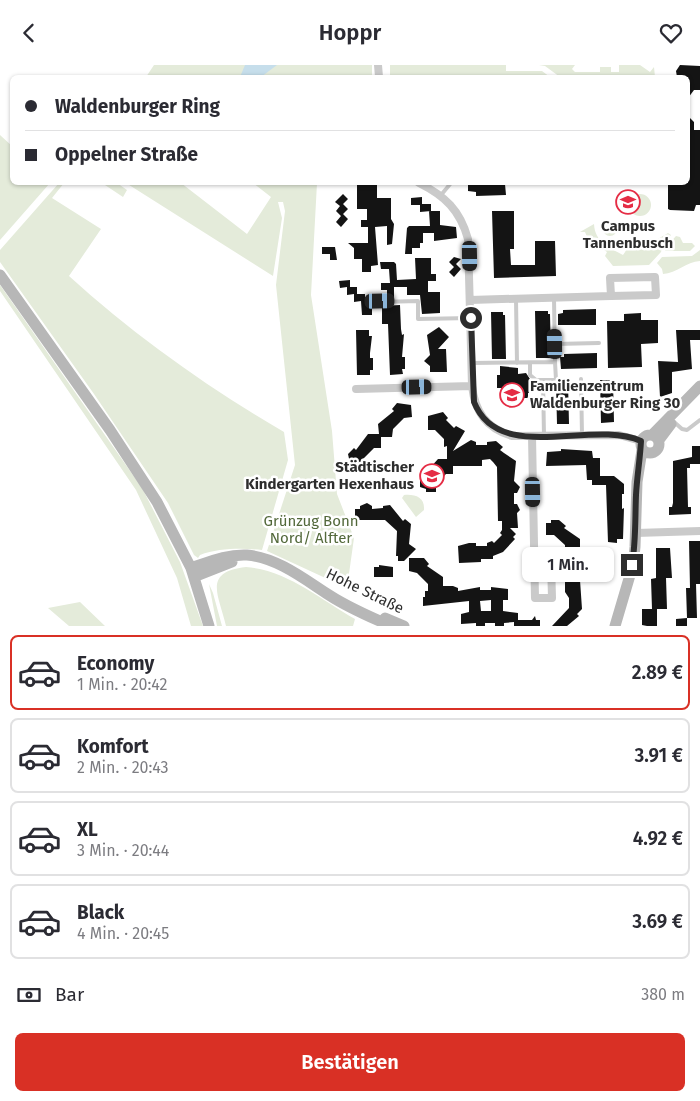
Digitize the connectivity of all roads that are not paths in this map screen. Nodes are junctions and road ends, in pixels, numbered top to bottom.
1 (423, 185) edge
2 (449, 185) edge
3 (441, 195) junction
4 (0, 275) edge
5 (610, 296) junction
6 (554, 298) junction
7 (516, 299) junction
8 (470, 300) junction
9 (380, 301) dead end
10 (471, 318) junction
11 (599, 343) dead end
12 (555, 344) junction
13 (555, 362) junction
14 (472, 363) junction
15 (517, 363) junction
16 (530, 363) junction
17 (581, 379) dead end
18 (543, 380) junction
19 (472, 386) junction
20 (700, 386) edge
21 (356, 389) dead end
22 (700, 395) edge
23 (700, 420) edge
24 (673, 421) junction
25 (582, 435) junction
26 (532, 436) junction
27 (544, 436) junction
28 (655, 438) junction
29 (644, 448) junction
30 (700, 531) edge
31 (638, 533) junction
32 (534, 562) junction
33 (192, 573) junction
34 (367, 613) junction
35 (208, 626) edge
36 (391, 626) edge
37 (404, 626) edge
38 (615, 626) edge
39 (622, 626) edge

1 - 3 street
2 - 3 lane
3 - 8 street
4 - 33 street
5 - 5 street
5 - 6 street
6 - 7 street
6 - 12 lane
7 - 8 street
7 - 15 lane
8 - 10 street
9 - 10 lane
10 - 14 street
11 - 12 lane
12 - 13 lane
13 - 16 lane
13 - 18 lane
14 - 15 lane
14 - 19 street
15 - 16 lane
16 - 18 lane
17 - 25 lane
18 - 27 lane
19 - 21 street
19 - 26 street
20 - 28 street
22 - 24 street
23 - 24 lane
24 - 28 street
25 - 27 street
25 - 29 street
26 - 27 street
26 - 32 street
28 - 29 street
28 - 29 street
29 - 31 street
30 - 31 street
31 - 38 street
31 - 39 street
32 - 32 street
33 - 34 street, Hohe Straße
33 - 35 street
34 - 36 street, Hohe Straße
34 - 37 street, Hohe Straße

